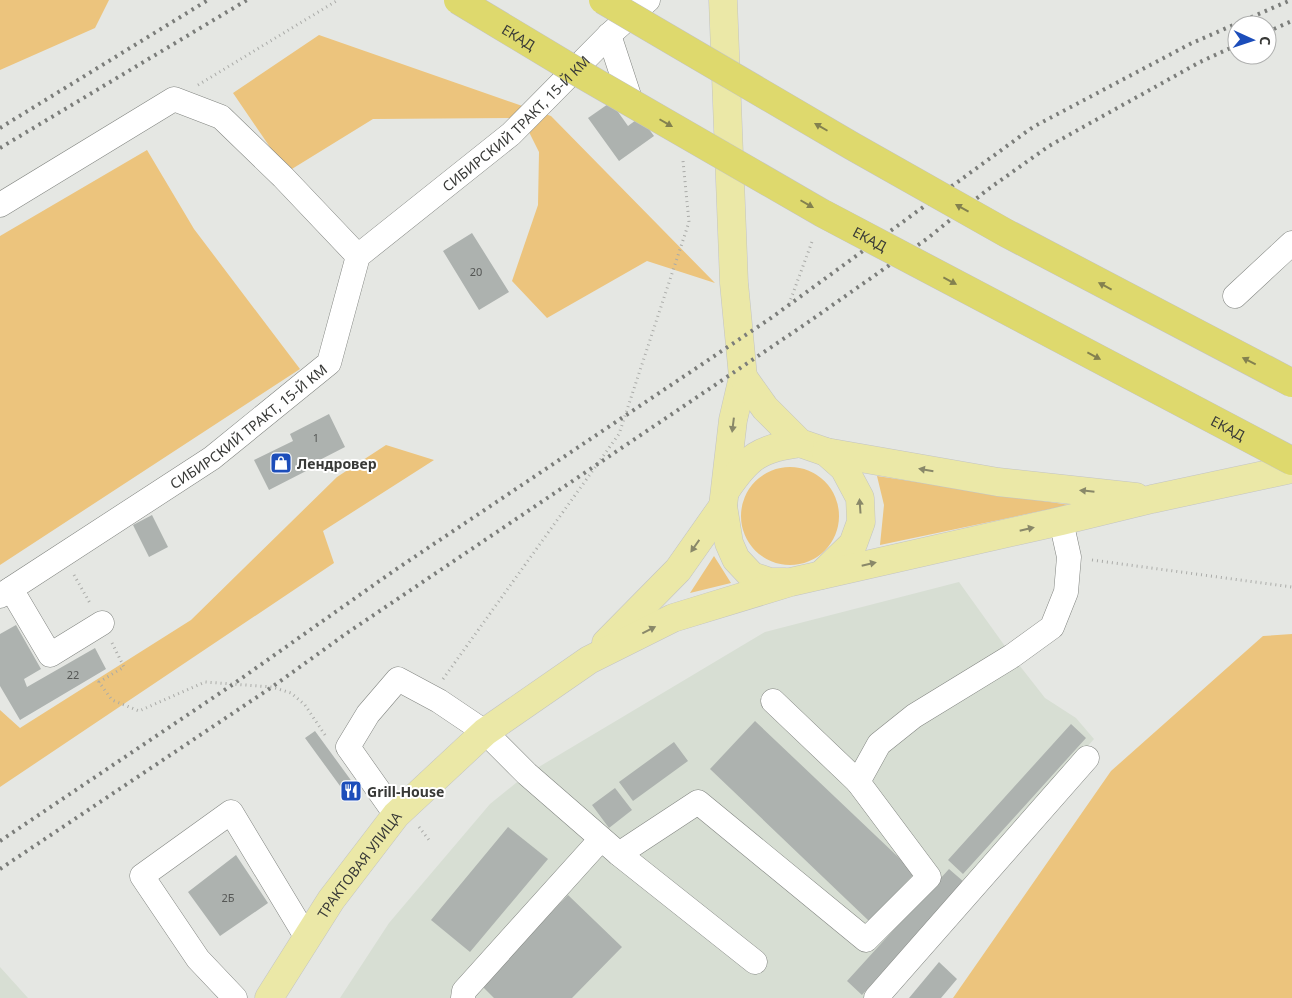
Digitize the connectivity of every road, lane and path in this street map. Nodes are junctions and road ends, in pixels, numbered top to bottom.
1 (338, 0) edge
2 (458, 0) edge
3 (602, 0) edge
4 (648, 0) edge
5 (722, 0) edge
6 (609, 36) junction
7 (174, 99) junction
8 (631, 102) dead end
9 (683, 156) dead end
10 (0, 205) edge
11 (813, 239) dead end
12 (1292, 243) edge
13 (358, 256) junction
14 (1234, 296) dead end
15 (789, 304) dead end
16 (743, 378) junction
17 (1292, 383) edge
18 (800, 443) junction
19 (826, 452) junction
20 (1292, 460) edge
21 (1292, 469) edge
22 (725, 498) junction
23 (1152, 499) junction
24 (1061, 521) junction
25 (1069, 557) junction
26 (821, 575) junction
27 (791, 582) junction
28 (1292, 587) edge
29 (5, 593) edge
30 (102, 623) dead end
31 (590, 660) junction
32 (101, 684) dead end
33 (431, 697) junction
34 (773, 701) dead end
35 (313, 720) dead end
36 (485, 732) junction
37 (1088, 758) dead end
38 (858, 782) junction
39 (408, 821) junction
40 (601, 839) junction
41 (429, 840) dead end
42 (619, 854) junction
43 (307, 938) junction
44 (755, 962) dead end
45 (235, 998) edge
46 (269, 998) edge
47 (463, 998) edge
48 (876, 998) edge

1 - 7 path
2 -> 20 highway, ЕКАД, bridge
17 -> 3 highway, bridge
4 - 6 street, СИБИРСКИЙ ТРАКТ, 15-Й КМ
5 - 16 main road
6 - 8 street
6 - 13 street, СИБИРСКИЙ ТРАКТ, 15-Й КМ
7 - 10 street
7 - 13 street
9 - 33 path
11 - 15 path
12 - 14 street
13 - 29 street, СИБИРСКИЙ ТРАКТ, 15-Й КМ
16 - 18 main road
16 -> 22 main road
18 - 19 main road
18 - 22 main road
23 -> 19 main road
26 -> 19 main road
21 - 23 main road
22 - 27 main road
22 -> 31 main road
23 - 24 main road
24 - 25 street
26 -> 24 main road
25 - 28 path
25 - 38 street
26 - 27 main road
31 -> 27 main road
29 - 30 street
31 - 36 main road, ТРАКТОВАЯ УЛИЦА
32 - 35 path
33 - 36 street
33 - 39 street
34 - 38 street
36 - 39 main road, ТРАКТОВАЯ УЛИЦА
36 - 40 street
37 - 48 street
38 - 42 street
39 - 41 path
39 - 43 main road, ТРАКТОВАЯ УЛИЦА
40 - 42 street
40 - 47 street
42 - 44 street
43 - 45 street
43 - 46 main road, ТРАКТОВАЯ УЛИЦА

